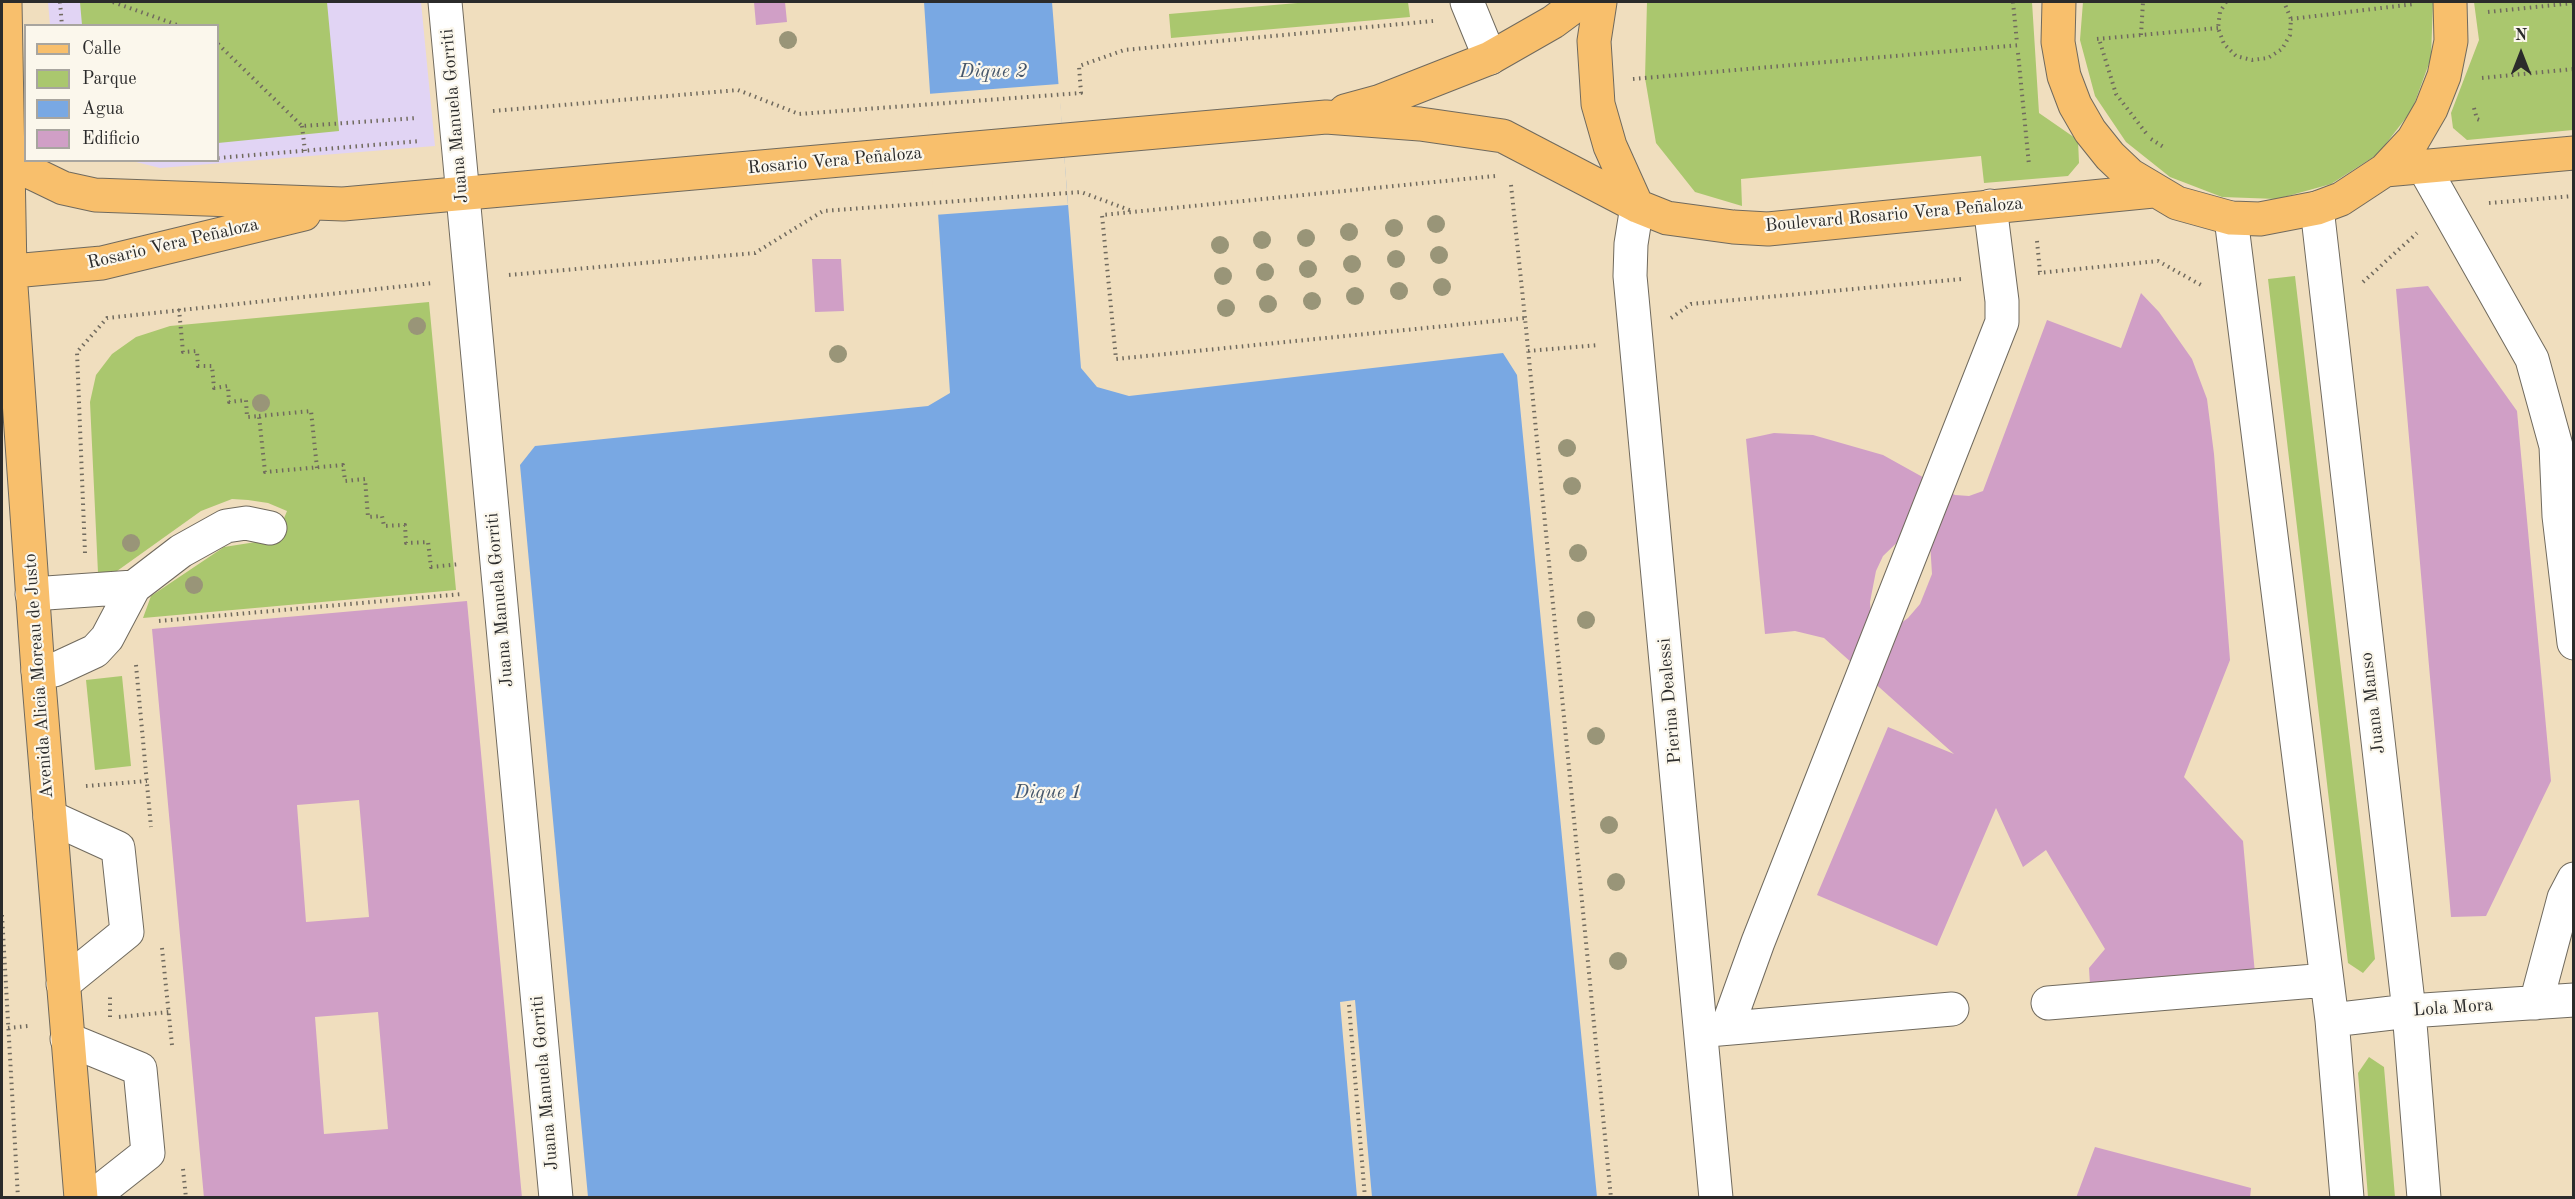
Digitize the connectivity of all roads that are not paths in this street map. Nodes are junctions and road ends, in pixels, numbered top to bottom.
1 (5, 2) edge
2 (445, 2) edge
3 (1580, 2) edge
4 (1600, 2) edge
5 (2059, 2) edge
6 (2450, 2) edge
7 (1470, 9) edge
8 (1490, 58) junction
9 (1326, 117) junction
10 (4, 144) edge
11 (2574, 153) edge
12 (2422, 166) junction
13 (2385, 170) junction
14 (2153, 191) junction
15 (461, 194) junction
16 (343, 204) junction
17 (1637, 206) junction
18 (1990, 206) junction
19 (2317, 208) junction
20 (2230, 218) junction
21 (6, 272) edge
22 (270, 528) dead end
23 (134, 587) junction
24 (32, 594) junction
25 (2574, 643) edge
26 (38, 671) junction
27 (50, 817) junction
28 (2574, 879) edge
29 (2327, 980) junction
30 (63, 984) junction
31 (2574, 1000) edge
32 (2048, 1003) dead end
33 (2536, 1003) junction
34 (1952, 1009) dead end
35 (2409, 1011) junction
36 (2332, 1020) junction
37 (1714, 1030) junction
38 (67, 1039) junction
39 (81, 1197) edge
40 (91, 1197) edge
41 (556, 1197) edge
42 (1716, 1197) edge
43 (2347, 1197) edge
44 (2424, 1197) edge

1 - 10 main road, Avenida Alicia Moreau de Justo
2 - 15 street, Juana Manuela Gorriti
3 - 8 main road, Rosario Vera Peñaloza
4 - 17 main road
5 - 14 main road
6 - 13 main road
7 - 8 street
8 - 9 main road, Rosario Vera Peñaloza
9 - 15 main road, Rosario Vera Peñaloza
9 - 17 main road, Rosario Vera Peñaloza
10 - 16 main road, Rosario Vera Peñaloza
10 - 21 main road, Avenida Alicia Moreau de Justo
11 - 12 main road
12 - 13 main road
12 - 25 street
13 - 19 main road
14 - 18 main road, Boulevard Rosario Vera Peñaloza
14 - 20 main road
15 - 16 main road, Rosario Vera Peñaloza
15 - 41 street, Juana Manuela Gorriti
16 - 21 main road, Rosario Vera Peñaloza
17 - 18 main road, Boulevard Rosario Vera Peñaloza
17 - 37 street, Pierina Dealessi
18 - 37 street
19 - 20 main road
19 - 35 street, Juana Manso
20 - 29 street
21 - 24 main road, Avenida Alicia Moreau de Justo
22 - 23 street
23 - 24 street
23 - 26 street
24 - 26 main road, Avenida Alicia Moreau de Justo
26 - 27 main road, Avenida Alicia Moreau de Justo
27 - 30 main road, Avenida Alicia Moreau de Justo
27 - 30 street
28 - 33 street
29 - 32 street
29 - 36 street
30 - 38 main road, Avenida Alicia Moreau de Justo
31 - 33 street, Lola Mora
33 - 35 street, Lola Mora
34 - 37 street
35 - 36 street, Lola Mora
35 - 44 street, Juana Manso
36 - 43 street
37 - 42 street, Pierina Dealessi
38 - 39 main road, Avenida Alicia Moreau de Justo
38 - 40 street

